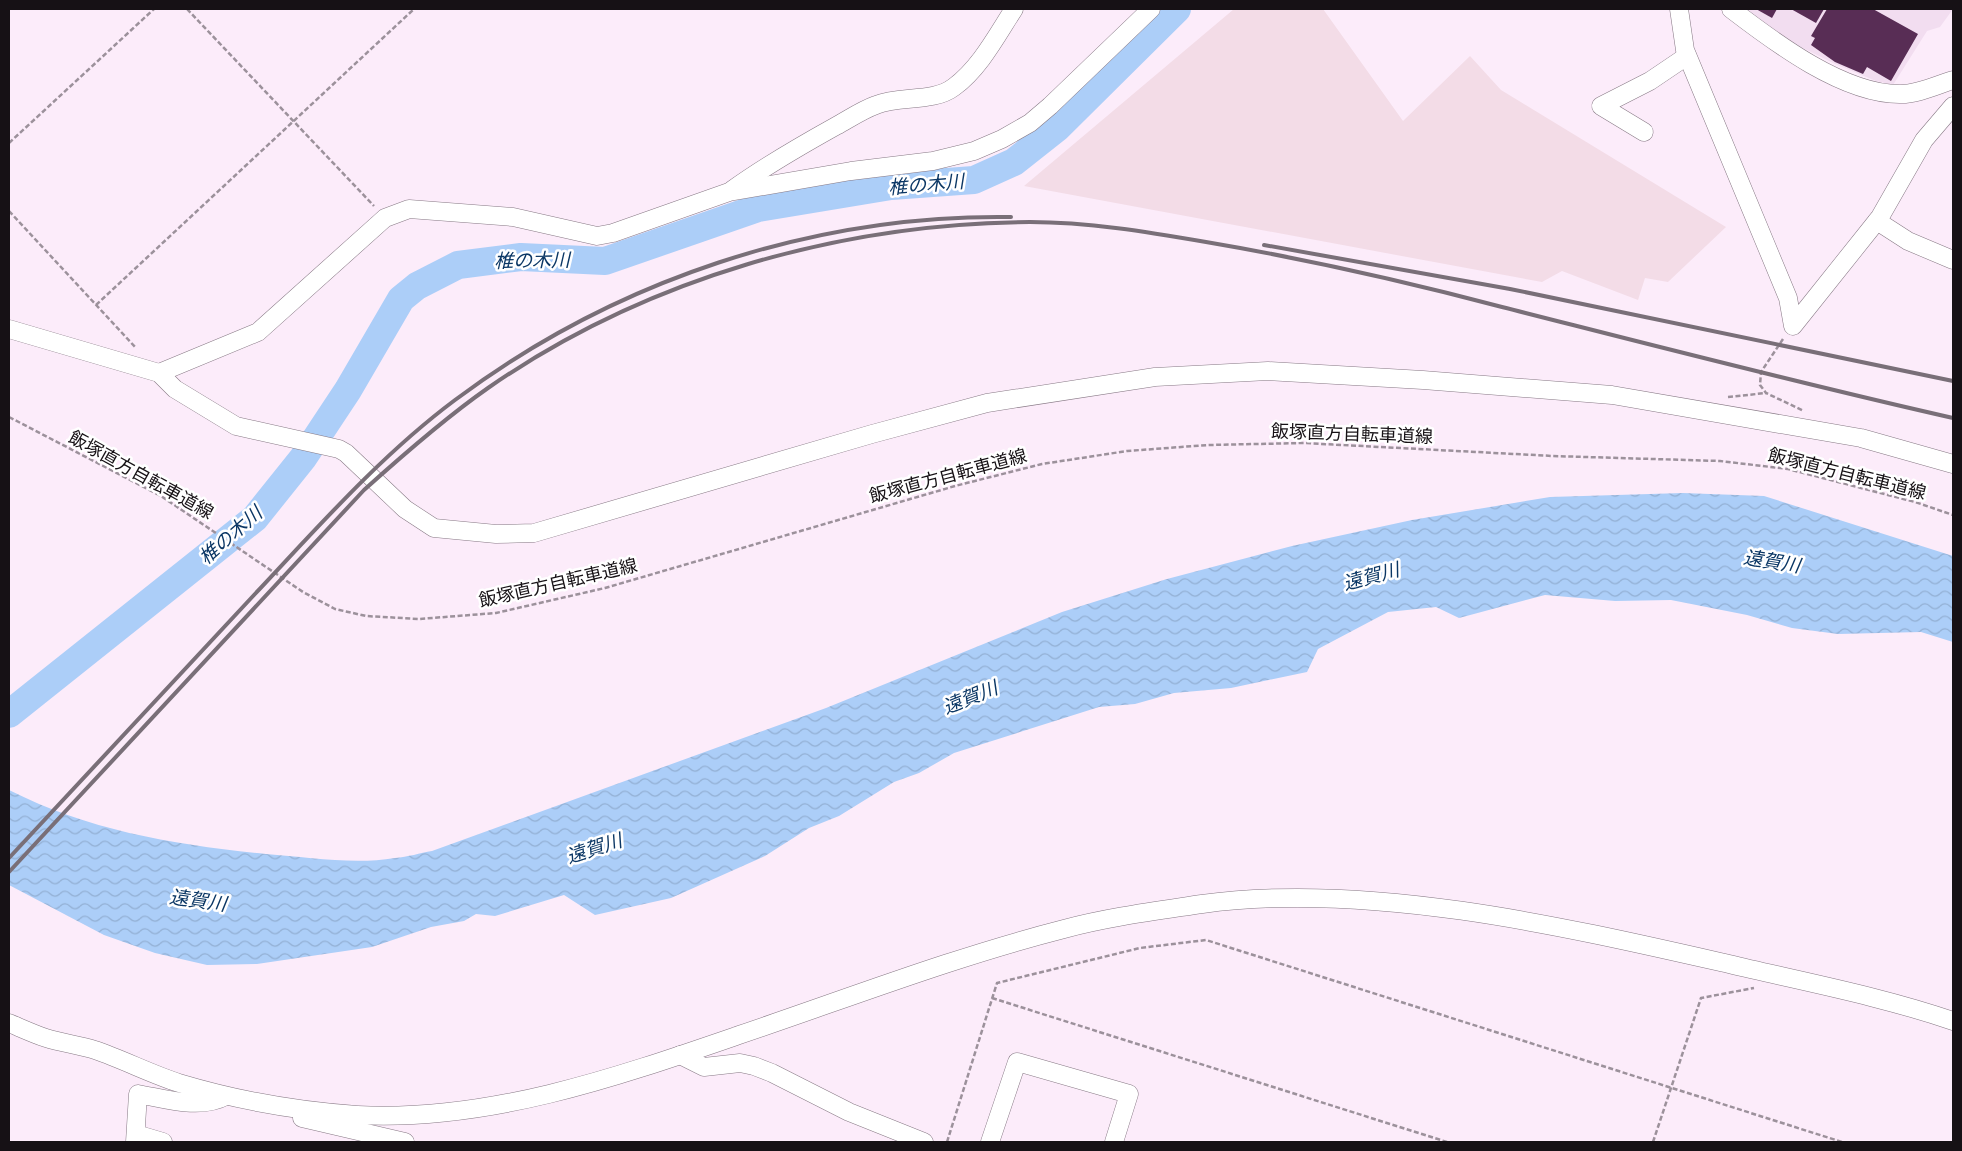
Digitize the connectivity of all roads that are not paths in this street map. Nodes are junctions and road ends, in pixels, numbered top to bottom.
1 (1014, 9) edge
2 (1151, 9) edge
3 (1679, 9) edge
4 (1731, 9) edge
5 (1688, 56) junction
6 (1953, 80) edge
7 (1953, 106) edge
8 (1644, 132) dead end
9 (729, 192) junction
10 (1878, 221) junction
11 (1953, 260) edge
12 (9, 329) edge
13 (159, 374) junction
14 (1953, 464) edge
15 (1953, 1021) edge
16 (9, 1023) edge
17 (680, 1056) junction
18 (226, 1096) junction
19 (270, 1103) junction
20 (135, 1138) edge
21 (163, 1142) edge
22 (405, 1142) edge
23 (924, 1142) edge
24 (990, 1142) edge
25 (1114, 1142) edge

1 - 9 street
2 - 9 street
3 - 5 street
4 - 6 street
5 - 8 street
5 - 10 street
7 - 10 street
9 - 13 street
10 - 11 street
12 - 13 street
13 - 14 street
15 - 17 street
16 - 18 street
17 - 19 street
17 - 23 street
18 - 19 street
18 - 20 street
19 - 22 street
20 - 21 street
24 - 25 street

